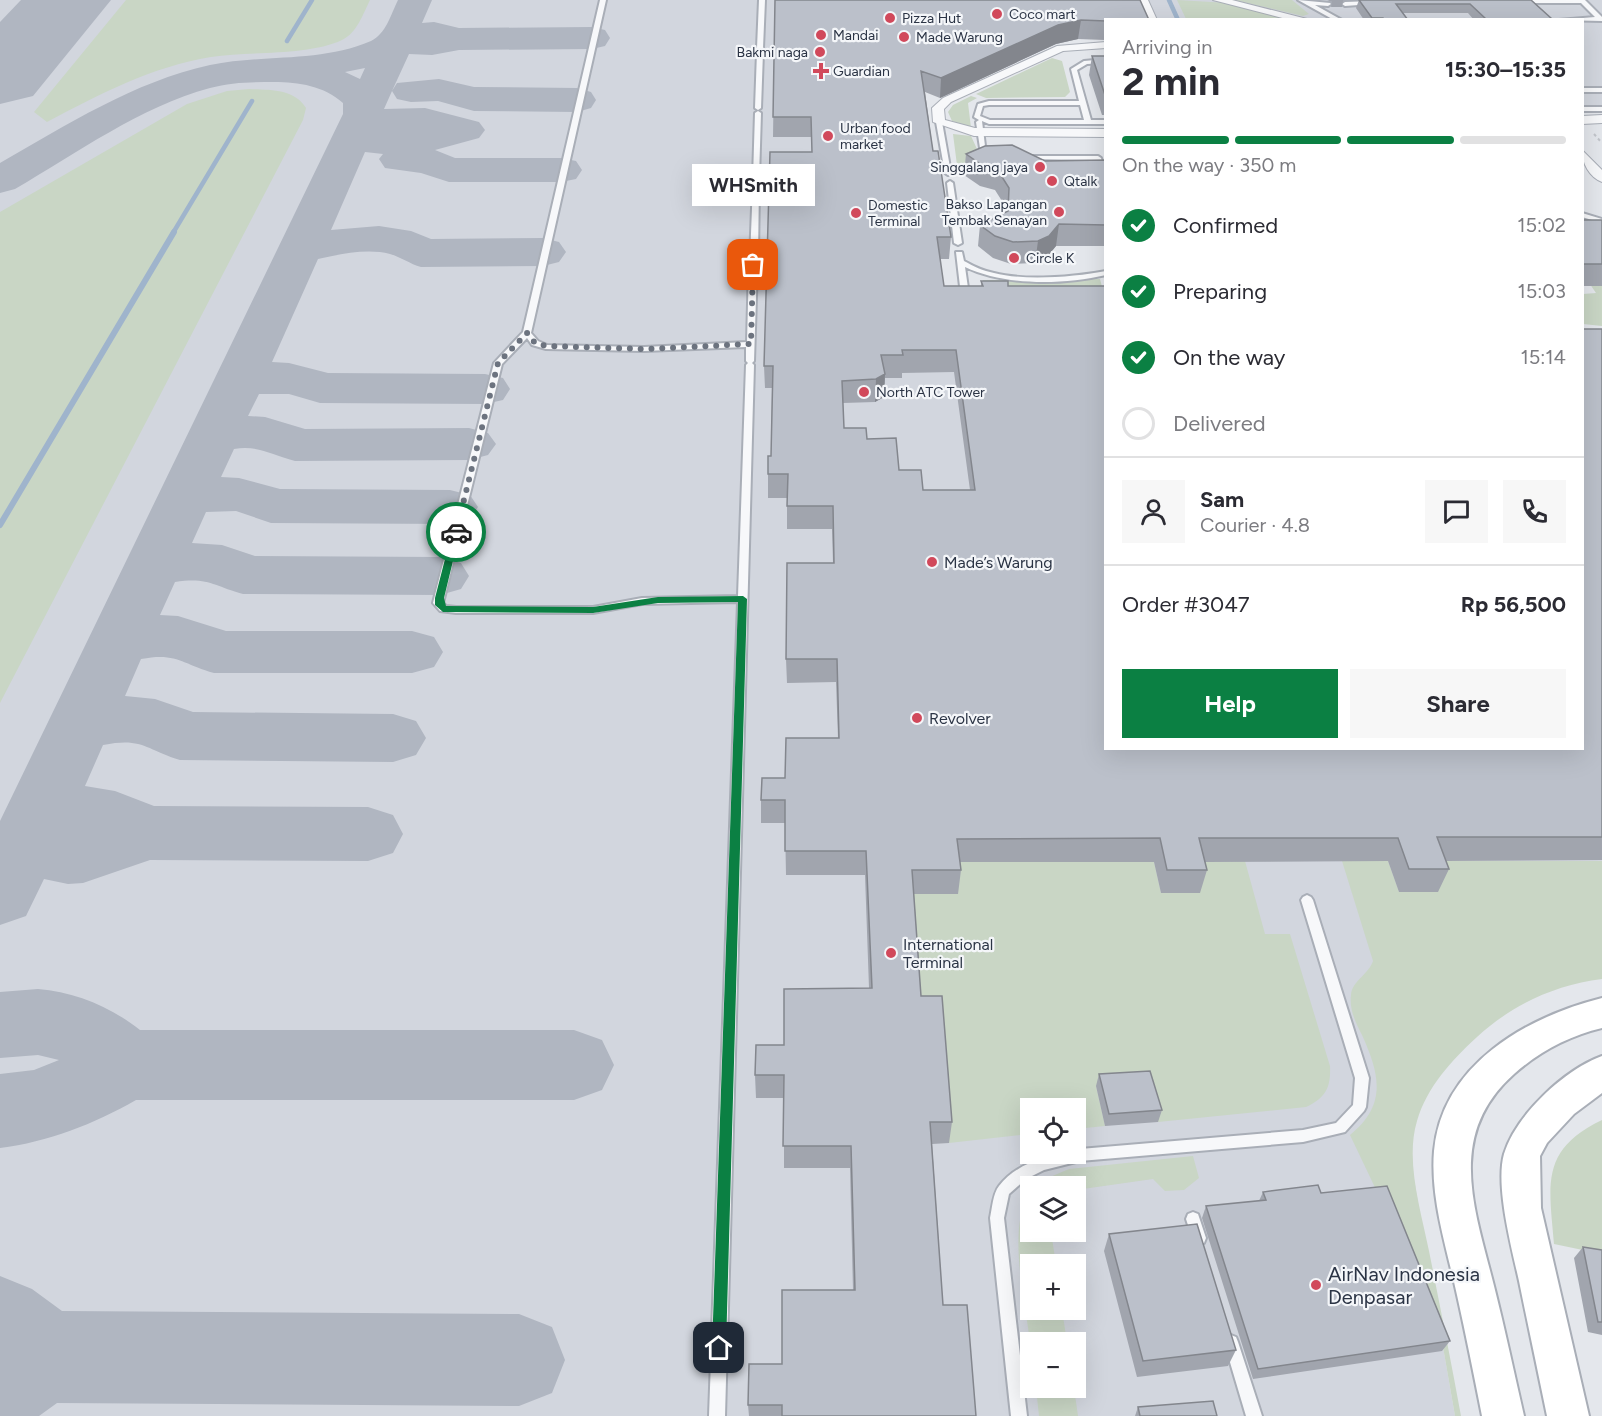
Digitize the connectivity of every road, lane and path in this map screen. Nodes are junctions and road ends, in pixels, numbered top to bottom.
1 (603, 0) edge
2 (762, 0) edge
3 (1143, 0) edge
4 (1223, 0) edge
5 (1515, 1) edge
6 (1379, 2) edge
7 (1346, 3) edge
8 (1328, 4) dead end
9 (1307, 9) edge
10 (1151, 18) edge
11 (1333, 18) edge
12 (1584, 19) edge
13 (1601, 19) edge
14 (1104, 45) edge
15 (1104, 61) edge
16 (1584, 90) edge
17 (1602, 90) edge
18 (1082, 103) junction
19 (1584, 109) edge
20 (1602, 109) edge
21 (1584, 120) edge
22 (1602, 120) edge
23 (939, 122) junction
24 (1088, 122) junction
25 (1104, 122) edge
26 (980, 127) junction
27 (1104, 132) edge
28 (1584, 156) edge
29 (1001, 158) edge
30 (1020, 158) edge
31 (948, 173) dead end
32 (1104, 174) edge
33 (1601, 175) edge
34 (1094, 177) edge
35 (1104, 177) edge
36 (950, 183) dead end
37 (1584, 216) edge
38 (1602, 221) edge
39 (958, 243) dead end
40 (1104, 273) edge
41 (965, 295) edge
42 (527, 333) junction
43 (751, 344) junction
44 (743, 599) junction
45 (1307, 900) dead end
46 (1597, 1017) edge
47 (1602, 1072) edge
48 (1193, 1219) dead end
49 (1203, 1252) edge
50 (1227, 1328) edge
51 (717, 1416) edge
52 (1019, 1416) edge
53 (1254, 1416) edge
54 (1503, 1416) edge
55 (1568, 1416) edge

1 - 42 lane
2 - 43 lane
3 - 10 street
4 - 9 street
5 - 13 lane
6 - 7 lane
8 - 9 lane
9 - 11 lane
12 - 13 lane
14 - 23 street
15 - 18 lane
16 - 17 lane
18 - 24 lane
18 - 26 lane
19 - 20 lane
21 - 22 street
23 - 26 street
23 - 31 lane
24 - 25 lane
24 - 26 lane
26 - 27 street
26 - 29 lane
28 - 33 street
30 - 32 lane
34 - 35 lane
36 - 39 lane
37 - 38 lane
40 - 41 lane
42 - 43 lane
42 - 44 lane
43 - 44 lane
44 - 51 lane
45 - 52 lane
46 - 54 street
47 - 55 street
48 - 49 lane
50 - 53 lane

